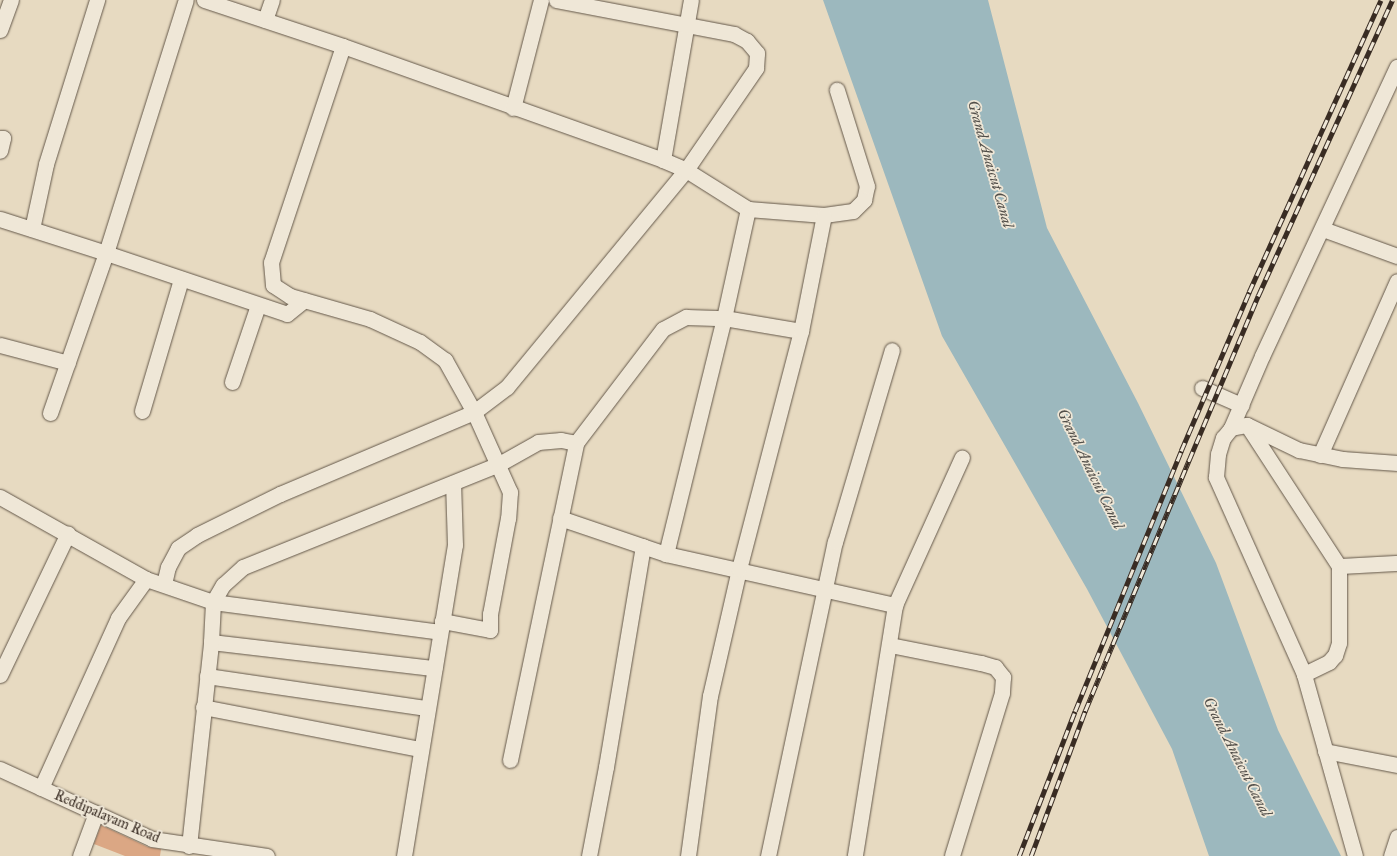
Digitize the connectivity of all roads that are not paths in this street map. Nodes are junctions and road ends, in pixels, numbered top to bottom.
1 (11, 0) edge
2 (97, 0) edge
3 (186, 0) edge
4 (204, 0) edge
5 (272, 0) edge
6 (541, 0) edge
7 (556, 0) edge
8 (691, 0) edge
9 (265, 20) junction
10 (686, 24) junction
11 (0, 30) edge
12 (343, 46) junction
13 (1395, 75) edge
14 (837, 90) dead end
15 (513, 108) junction
16 (0, 138) edge
17 (0, 151) edge
18 (663, 160) junction
19 (686, 170) junction
20 (748, 209) junction
21 (824, 215) junction
22 (0, 219) edge
23 (32, 229) junction
24 (1324, 229) junction
25 (106, 253) junction
26 (1397, 256) edge
27 (181, 279) junction
28 (1397, 281) edge
29 (304, 300) junction
30 (258, 305) junction
31 (724, 318) junction
32 (801, 331) junction
33 (0, 345) edge
34 (892, 350) dead end
35 (68, 363) junction
36 (232, 382) dead end
37 (1202, 388) dead end
38 (1241, 405) junction
39 (142, 411) dead end
40 (474, 412) junction
41 (50, 413) dead end
42 (1248, 425) junction
43 (1231, 428) junction
44 (576, 443) junction
45 (1320, 454) junction
46 (962, 457) dead end
47 (1397, 463) edge
48 (499, 464) junction
49 (453, 483) junction
50 (0, 497) edge
51 (560, 518) junction
52 (68, 533) junction
53 (643, 546) junction
54 (666, 554) junction
55 (1397, 563) edge
56 (1339, 566) junction
57 (739, 569) junction
58 (146, 578) junction
59 (164, 584) junction
60 (825, 588) junction
61 (213, 602) junction
62 (894, 605) junction
63 (441, 626) junction
64 (211, 642) junction
65 (890, 645) junction
66 (434, 668) junction
67 (1304, 674) junction
68 (0, 675) edge
69 (207, 676) junction
70 (203, 707) junction
71 (427, 708) junction
72 (419, 749) junction
73 (1325, 751) junction
74 (510, 760) dead end
75 (1397, 765) edge
76 (0, 769) edge
77 (40, 788) junction
78 (96, 813) junction
79 (1397, 837) edge
80 (189, 846) junction
81 (241, 854) edge
82 (80, 856) edge
83 (267, 856) edge
84 (404, 856) edge
85 (589, 856) edge
86 (688, 856) edge
87 (768, 856) edge
88 (855, 856) edge
89 (952, 856) edge
90 (1355, 856) edge
91 (1391, 856) edge

1 - 11 street
2 - 23 street
3 - 25 street
4 - 9 street
5 - 9 street
6 - 15 street
7 - 10 street
8 - 10 street
9 - 12 street
10 - 18 street
10 - 19 street
12 - 15 street
12 - 29 street
13 - 24 street
14 - 21 street
15 - 18 street
16 - 17 street
18 - 19 street
19 - 20 street
19 - 40 street
20 - 21 street
20 - 31 street
21 - 32 street
22 - 23 street
23 - 25 street
24 - 26 street
24 - 38 street
25 - 27 street
25 - 35 street
27 - 30 street
27 - 39 street
28 - 45 street
29 - 30 street
29 - 40 street
30 - 36 street
31 - 32 street
31 - 44 street
31 - 54 street
32 - 57 street
33 - 35 street
34 - 60 street
35 - 41 street
37 - 38 street
38 - 43 street
40 - 48 street
40 - 59 street
42 - 43 street
42 - 45 street
42 - 56 street
43 - 67 street
44 - 48 street
44 - 51 street
45 - 47 street
46 - 62 street
48 - 49 street
48 - 63 street
49 - 61 street
49 - 63 street
50 - 52 street
51 - 53 street
51 - 74 street
52 - 58 street
52 - 68 street
53 - 54 street
53 - 85 street
54 - 57 street
55 - 56 street
56 - 67 street
57 - 60 street
57 - 86 street
58 - 59 street
58 - 77 street
59 - 61 street
60 - 62 street
60 - 87 street
61 - 63 street
61 - 64 street
62 - 65 street
63 - 66 street
64 - 66 street
64 - 69 street
65 - 88 street
65 - 89 street
66 - 71 street
67 - 73 street
69 - 70 street
69 - 71 street
70 - 72 street
70 - 80 street
71 - 72 street
72 - 84 street
73 - 75 street
73 - 90 street
76 - 77 street, Reddipalayam Road
77 - 78 street, Reddipalayam Road
78 - 80 street, Reddipalayam Road
78 - 82 street
79 - 91 street
80 - 81 street, Reddipalayam Road
81 - 83 street, Reddipalayam Road

